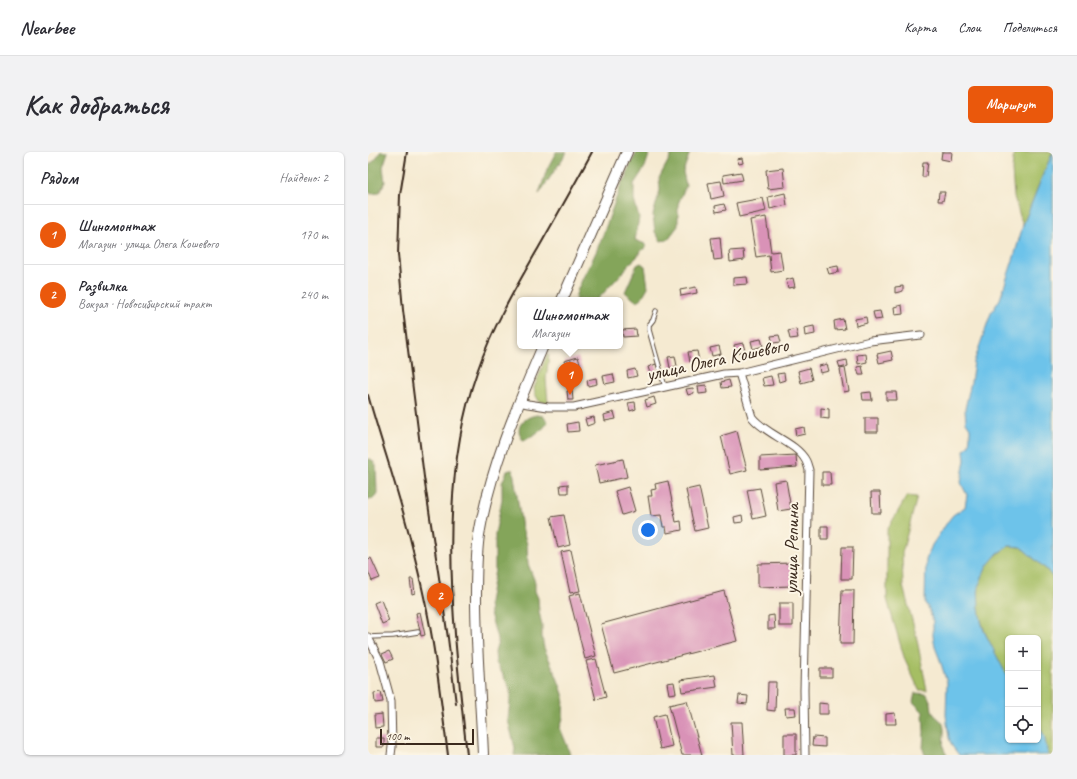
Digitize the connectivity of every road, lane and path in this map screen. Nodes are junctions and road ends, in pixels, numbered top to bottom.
1 (627, 152) edge
2 (563, 297) edge
3 (656, 311) dead end
4 (921, 335) dead end
5 (542, 349) edge
6 (739, 372) junction
7 (665, 387) junction
8 (519, 402) junction
9 (418, 632) dead end
10 (368, 637) edge
11 (391, 755) edge
12 (483, 755) edge
13 (805, 755) edge

1 - 2 main road
3 - 7 lane
4 - 6 street, улица Олега Кошевого
5 - 8 main road
6 - 7 street, улица Олега Кошевого
6 - 13 street, улица Репина
7 - 8 street, улица Олега Кошевого
8 - 12 main road
9 - 10 lane
10 - 11 street

